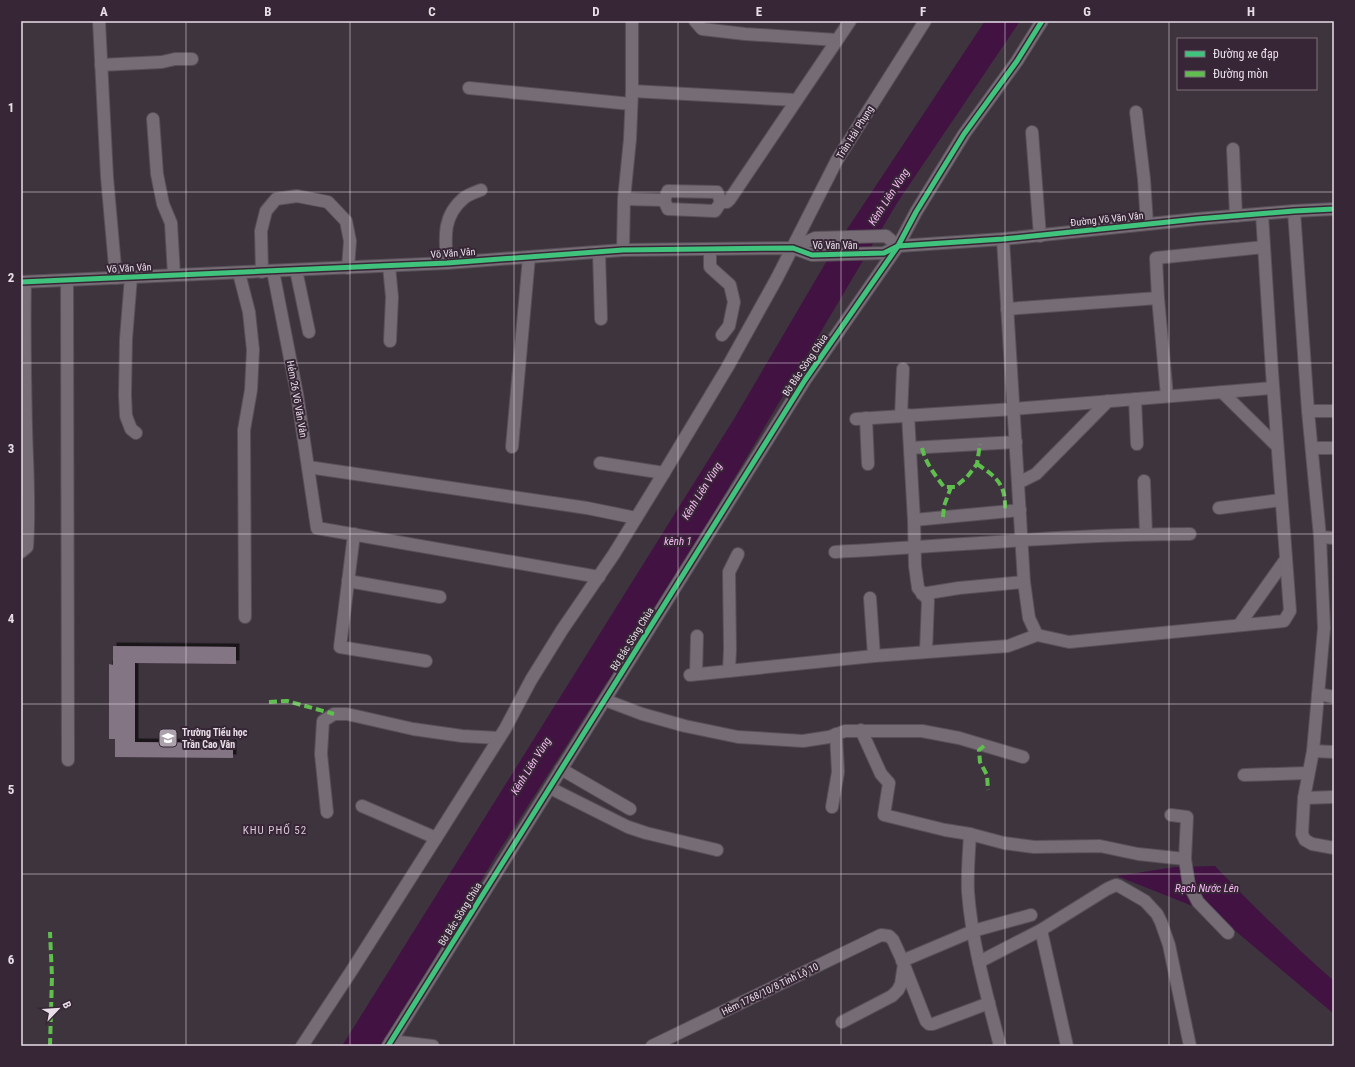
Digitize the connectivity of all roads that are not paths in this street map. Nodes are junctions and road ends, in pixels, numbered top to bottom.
1 (99, 21) edge
2 (632, 21) edge
3 (695, 21) edge
4 (850, 21) edge
5 (925, 21) edge
6 (1042, 21) edge
7 (837, 40) junction
8 (192, 59) dead end
9 (101, 65) junction
10 (469, 88) dead end
11 (632, 91) junction
12 (796, 100) junction
13 (631, 104) junction
14 (1136, 112) dead end
15 (154, 119) dead end
16 (1032, 132) dead end
17 (1233, 149) dead end
18 (481, 190) dead end
19 (624, 199) junction
20 (664, 200) junction
21 (721, 202) junction
22 (1334, 209) edge
23 (1294, 211) junction
24 (1262, 214) junction
25 (1236, 216) junction
26 (1147, 224) junction
27 (1040, 236) junction
28 (1003, 239) junction
29 (898, 246) junction
30 (1264, 247) junction
31 (794, 248) junction
32 (623, 250) junction
33 (710, 250) junction
34 (599, 252) junction
35 (884, 253) joint
36 (529, 257) junction
37 (447, 263) junction
38 (389, 266) junction
39 (348, 268) junction
40 (296, 270) junction
41 (267, 271) junction
42 (239, 272) junction
43 (174, 275) junction
44 (131, 277) junction
45 (116, 278) junction
46 (67, 280) junction
47 (23, 282) edge
48 (1158, 298) junction
49 (1007, 309) junction
50 (601, 319) dead end
51 (309, 332) dead end
52 (722, 335) dead end
53 (390, 341) dead end
54 (903, 369) dead end
55 (1273, 388) junction
56 (1222, 392) junction
57 (1167, 396) junction
58 (1135, 399) junction
59 (1108, 401) junction
60 (1014, 409) junction
61 (1334, 411) edge
62 (1308, 412) junction
63 (904, 416) junction
64 (136, 433) dead end
65 (1016, 442) junction
66 (1137, 444) dead end
67 (1277, 446) junction
68 (512, 447) dead end
69 (910, 448) junction
70 (1312, 448) junction
71 (1334, 448) edge
72 (600, 463) dead end
73 (868, 464) dead end
74 (308, 467) junction
75 (664, 473) junction
76 (1144, 481) dead end
77 (1018, 483) junction
78 (1281, 500) junction
79 (1219, 508) dead end
80 (1020, 510) junction
81 (636, 518) junction
82 (914, 520) junction
83 (354, 534) junction
84 (1146, 534) junction
85 (1190, 534) dead end
86 (1320, 536) junction
87 (1334, 538) edge
88 (1022, 541) junction
89 (915, 546) junction
90 (21, 552) edge
91 (835, 552) dead end
92 (738, 554) dead end
93 (1286, 559) junction
94 (599, 577) junction
95 (348, 581) junction
96 (1024, 582) junction
97 (1328, 583) edge
98 (922, 594) junction
99 (440, 597) dead end
100 (870, 598) dead end
101 (245, 617) dead end
102 (1239, 625) junction
103 (697, 636) dead end
104 (1037, 636) junction
105 (926, 651) junction
106 (874, 656) junction
107 (426, 661) dead end
108 (728, 671) junction
109 (1318, 694) junction
110 (1334, 697) edge
111 (605, 700) junction
112 (861, 730) junction
113 (836, 734) junction
114 (499, 738) junction
115 (1313, 751) junction
116 (1334, 752) edge
117 (1023, 756) dead end
118 (68, 760) dead end
119 (562, 769) junction
120 (1308, 772) junction
121 (1244, 775) dead end
122 (550, 788) junction
123 (1334, 797) edge
124 (1304, 798) junction
125 (362, 806) dead end
126 (832, 807) dead end
127 (630, 810) dead end
128 (327, 812) dead end
129 (1171, 815) dead end
130 (970, 834) junction
131 (436, 838) junction
132 (1334, 848) edge
133 (717, 850) dead end
134 (1185, 859) junction
135 (1031, 915) dead end
136 (1041, 930) junction
137 (973, 931) junction
138 (1228, 933) dead end
139 (903, 962) junction
140 (979, 962) junction
141 (989, 1003) junction
142 (842, 1022) dead end
143 (390, 1043) edge
144 (302, 1046) edge
145 (433, 1046) edge
146 (652, 1046) edge
147 (1000, 1046) edge
148 (1067, 1046) edge
149 (1190, 1046) edge

1 - 9 street
2 - 11 street
3 - 7 street
4 - 7 street
5 - 31 street, Trần Hải Phụng
6 - 29 street, Bờ Bắc Sông Chùa
7 - 12 street
8 - 9 street
9 - 45 street
10 - 13 street
11 - 12 street
11 - 13 street
12 - 21 street
13 - 19 street
14 - 26 street
15 - 43 street
16 - 27 street
17 - 25 street
18 - 37 street
19 - 20 street
19 - 32 street
20 - 21 street
20 - 21 street
22 - 23 street, Đường Võ Văn Vân
23 - 24 street, Đường Võ Văn Vân
23 - 62 street
24 - 25 street, Đường Võ Văn Vân
24 - 30 street
25 - 26 street, Đường Võ Văn Vân
26 - 27 street, Đường Võ Văn Vân
27 - 28 street, Đường Võ Văn Vân
28 - 29 street, Đường Võ Văn Vân
28 - 49 street
29 - 31 street
29 - 35 street, Đường Võ Văn Vân
29 - 111 street, Bờ Bắc Sông Chùa
30 - 48 street
30 - 55 street
31 - 33 street, Võ Văn Vân
31 - 35 street, Võ Văn Vân
31 - 75 street, Trần Hải Phụng
32 - 33 street, Võ Văn Vân
32 - 34 street, Võ Văn Vân
33 - 52 street
34 - 36 street, Võ Văn Vân
34 - 50 street
36 - 37 street, Võ Văn Vân
36 - 68 street
37 - 38 street, Võ Văn Vân
38 - 39 street, Võ Văn Vân
38 - 53 street
39 - 40 street, Võ Văn Vân
39 - 41 street
40 - 41 street, Võ Văn Vân
40 - 51 street
41 - 42 street, Võ Văn Vân
41 - 74 street, Hẻm 26 Võ Văn Vân
42 - 43 street, Võ Văn Vân
42 - 101 street
43 - 44 street, Võ Văn Vân
44 - 45 street, Võ Văn Vân
44 - 64 street
45 - 46 street, Võ Văn Vân
46 - 47 street, Võ Văn Vân
46 - 118 street
47 - 90 street
48 - 49 street
48 - 57 street
49 - 60 street
54 - 63 street
55 - 56 street
55 - 67 street
56 - 57 street
56 - 67 street
57 - 58 street
58 - 59 street
58 - 66 street
59 - 60 street
59 - 77 street
60 - 63 street
60 - 65 street
61 - 62 street
62 - 70 street
63 - 69 street
63 - 73 street
65 - 69 street
65 - 77 street
67 - 78 street
69 - 82 street
70 - 71 street
70 - 86 street
72 - 75 street
74 - 81 street
74 - 83 street, Hẻm 26 Võ Văn Vân
75 - 81 street, Trần Hải Phụng
76 - 84 street
77 - 80 street
78 - 79 street
78 - 93 street
80 - 82 street
80 - 88 street
81 - 94 street, Trần Hải Phụng
82 - 89 street
83 - 94 street
83 - 95 street
84 - 85 street
84 - 88 street
86 - 87 street
86 - 97 street
88 - 89 street
88 - 96 street
89 - 91 street
89 - 98 street
92 - 108 street
93 - 102 street
93 - 102 street
94 - 114 street, Trần Hải Phụng
95 - 99 street
95 - 107 street
96 - 98 street
96 - 104 street
97 - 109 street
98 - 105 street
100 - 106 street
102 - 104 street
103 - 108 street
104 - 105 street
105 - 106 street
106 - 108 street
109 - 110 street
109 - 115 street
111 - 113 street
111 - 119 street, Bờ Bắc Sông Chùa
112 - 113 street
112 - 117 street
112 - 130 street
113 - 126 street
114 - 128 street
114 - 131 street, Trần Hải Phụng
115 - 116 street
115 - 120 street
119 - 122 street, Bờ Bắc Sông Chùa
119 - 127 street
120 - 121 street
120 - 124 street
122 - 133 street
122 - 143 street, Bờ Bắc Sông Chùa
123 - 124 street
124 - 132 street
125 - 131 street
129 - 134 street
130 - 134 street
130 - 137 street
131 - 144 street, Trần Hải Phụng
134 - 138 street
135 - 137 street
136 - 140 street
136 - 148 street
136 - 149 street
137 - 139 street
137 - 140 street
139 - 141 street
139 - 142 street
139 - 146 street, Hẻm 1768/10/8 Tỉnh Lộ 10
140 - 141 street
141 - 147 street
143 - 145 street

